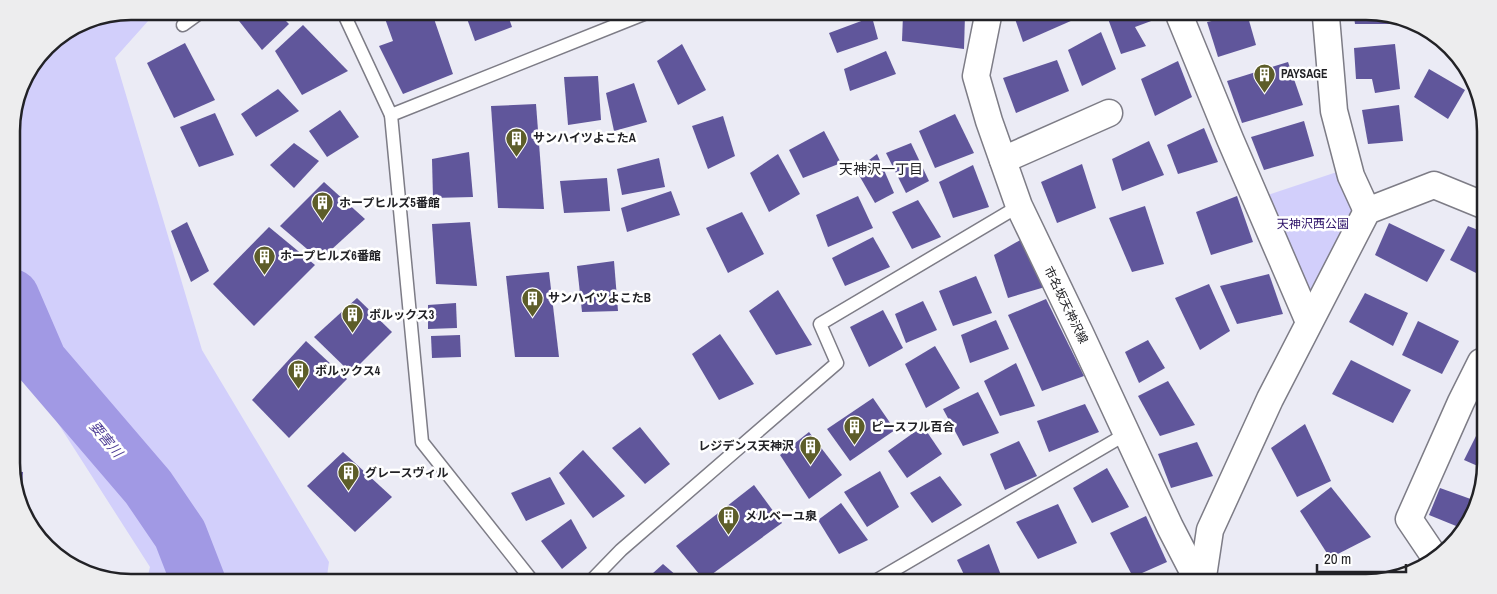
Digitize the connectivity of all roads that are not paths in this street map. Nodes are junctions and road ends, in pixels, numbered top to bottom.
1 (189, 20) edge
2 (347, 20) edge
3 (629, 20) edge
4 (987, 20) edge
5 (1182, 20) edge
6 (1326, 20) edge
7 (183, 24) dead end
8 (1109, 113) dead end
9 (391, 115) junction
10 (1003, 160) junction
11 (1477, 203) edge
12 (1019, 206) junction
13 (1367, 211) junction
14 (1309, 322) junction
15 (1477, 370) edge
16 (1126, 434) junction
17 (1432, 553) edge
18 (527, 574) edge
19 (598, 574) edge
20 (887, 574) edge
21 (1196, 574) edge
22 (1202, 574) edge

1 - 7 lane
2 - 9 lane
3 - 9 lane
4 - 10 street, 市名坂天神沢線
5 - 14 street
6 - 13 street
8 - 10 street
9 - 18 lane
10 - 12 street, 市名坂天神沢線
11 - 13 street
12 - 16 street, 市名坂天神沢線
12 - 19 lane
13 - 14 street
14 - 22 street
15 - 17 street
16 - 20 lane
16 - 21 street, 市名坂天神沢線

